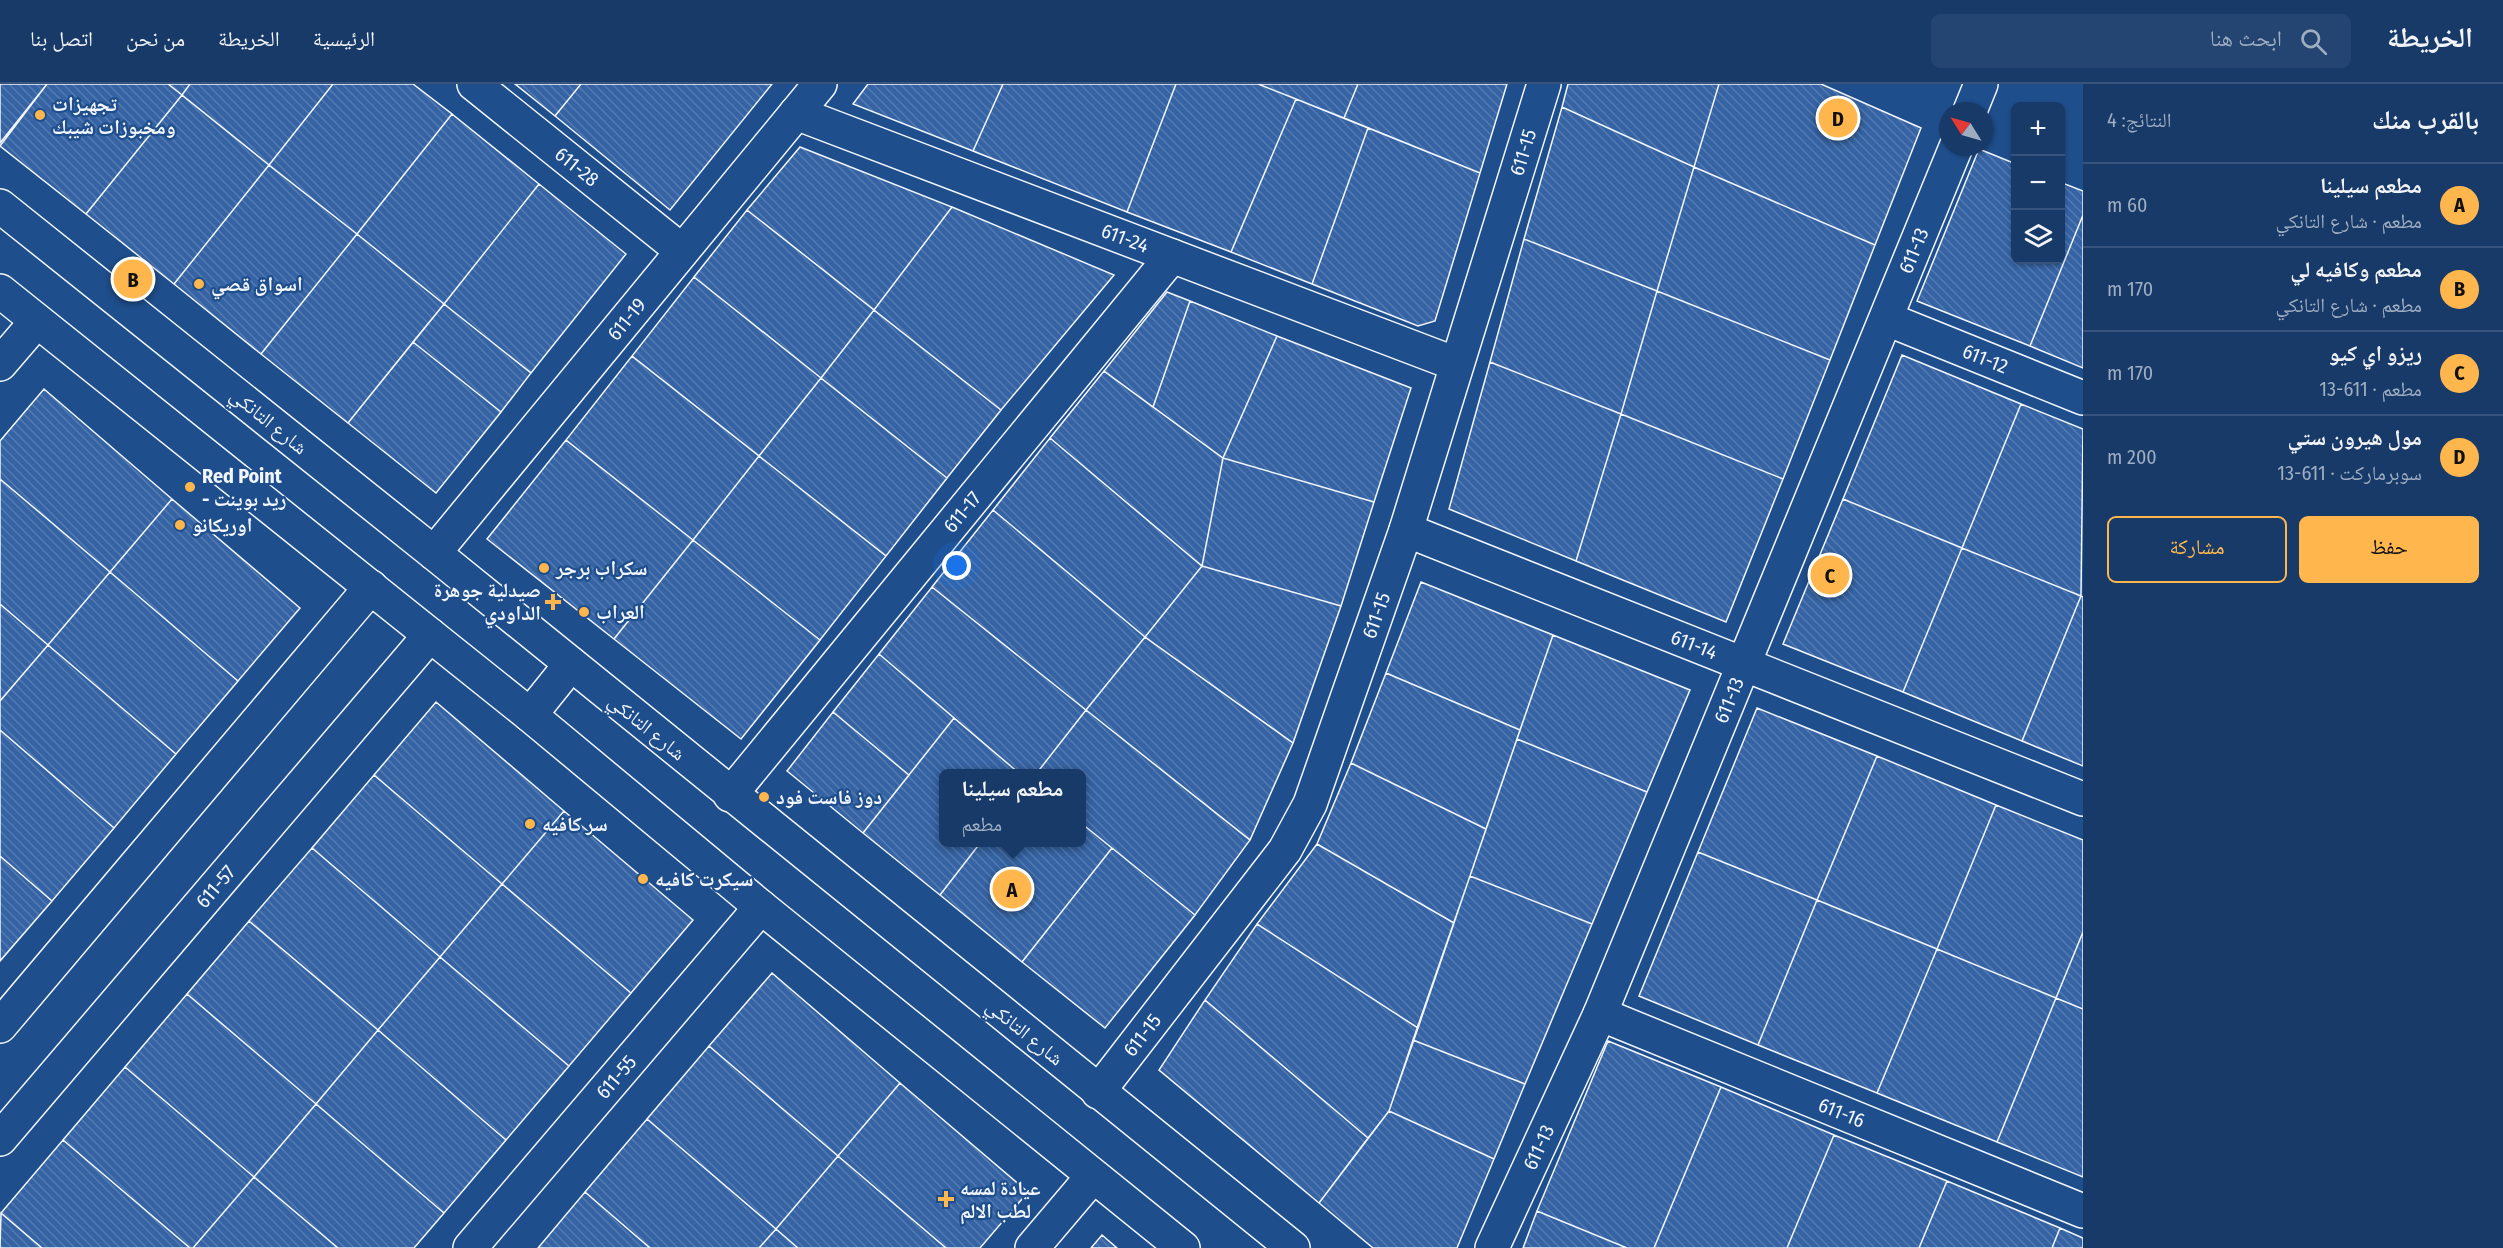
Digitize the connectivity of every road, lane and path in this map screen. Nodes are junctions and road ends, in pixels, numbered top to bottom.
1 (474, 84) edge
2 (820, 84) edge
3 (1544, 84) edge
4 (1981, 84) edge
5 (1974, 102) edge
6 (796, 113) junction
7 (1952, 156) edge
8 (0, 206) edge
9 (681, 250) junction
10 (1172, 256) junction
11 (0, 291) edge
12 (1887, 319) junction
13 (37, 321) junction
14 (0, 364) edge
15 (1456, 364) junction
16 (2083, 398) edge
17 (1406, 530) junction
18 (434, 554) junction
19 (371, 587) junction
20 (430, 635) junction
21 (570, 664) junction
22 (1744, 666) junction
23 (531, 715) junction
24 (730, 795) junction
25 (2083, 799) edge
26 (761, 907) junction
27 (1600, 1014) junction
28 (0, 1026) edge
29 (1098, 1092) junction
30 (0, 1139) edge
31 (1093, 1176) junction
32 (2083, 1211) edge
33 (470, 1248) edge
34 (1032, 1248) edge
35 (1183, 1248) edge
36 (1293, 1248) edge
37 (1492, 1248) edge

1 - 9 street, 611-28
2 - 6 street, 611-19
3 - 15 street, 611-15
4 - 5 street
6 - 9 street, 611-19
6 - 10 street, 611-24
7 - 12 street, 611-13
8 - 18 street, شارع التانكي
9 - 18 street, 611-19
10 - 15 street, 611-24
10 - 24 street, 611-17
11 - 13 street
12 - 16 street, 611-12
12 - 22 street, 611-13
13 - 14 street
13 - 19 street
15 - 17 street, 611-15
17 - 22 street, 611-14
17 - 29 street, 611-15
18 - 21 street, شارع التانكي
19 - 20 street
19 - 28 street
20 - 23 street
20 - 30 street, 611-57
21 - 23 street
21 - 24 street, شارع التانكي
22 - 25 street, 611-14
22 - 27 street, 611-13
23 - 26 street
24 - 29 street, شارع التانكي
26 - 31 street
26 - 33 street, 611-55
27 - 32 street, 611-16
27 - 37 street, 611-13
29 - 36 street, شارع التانكي
31 - 34 street
31 - 35 street

